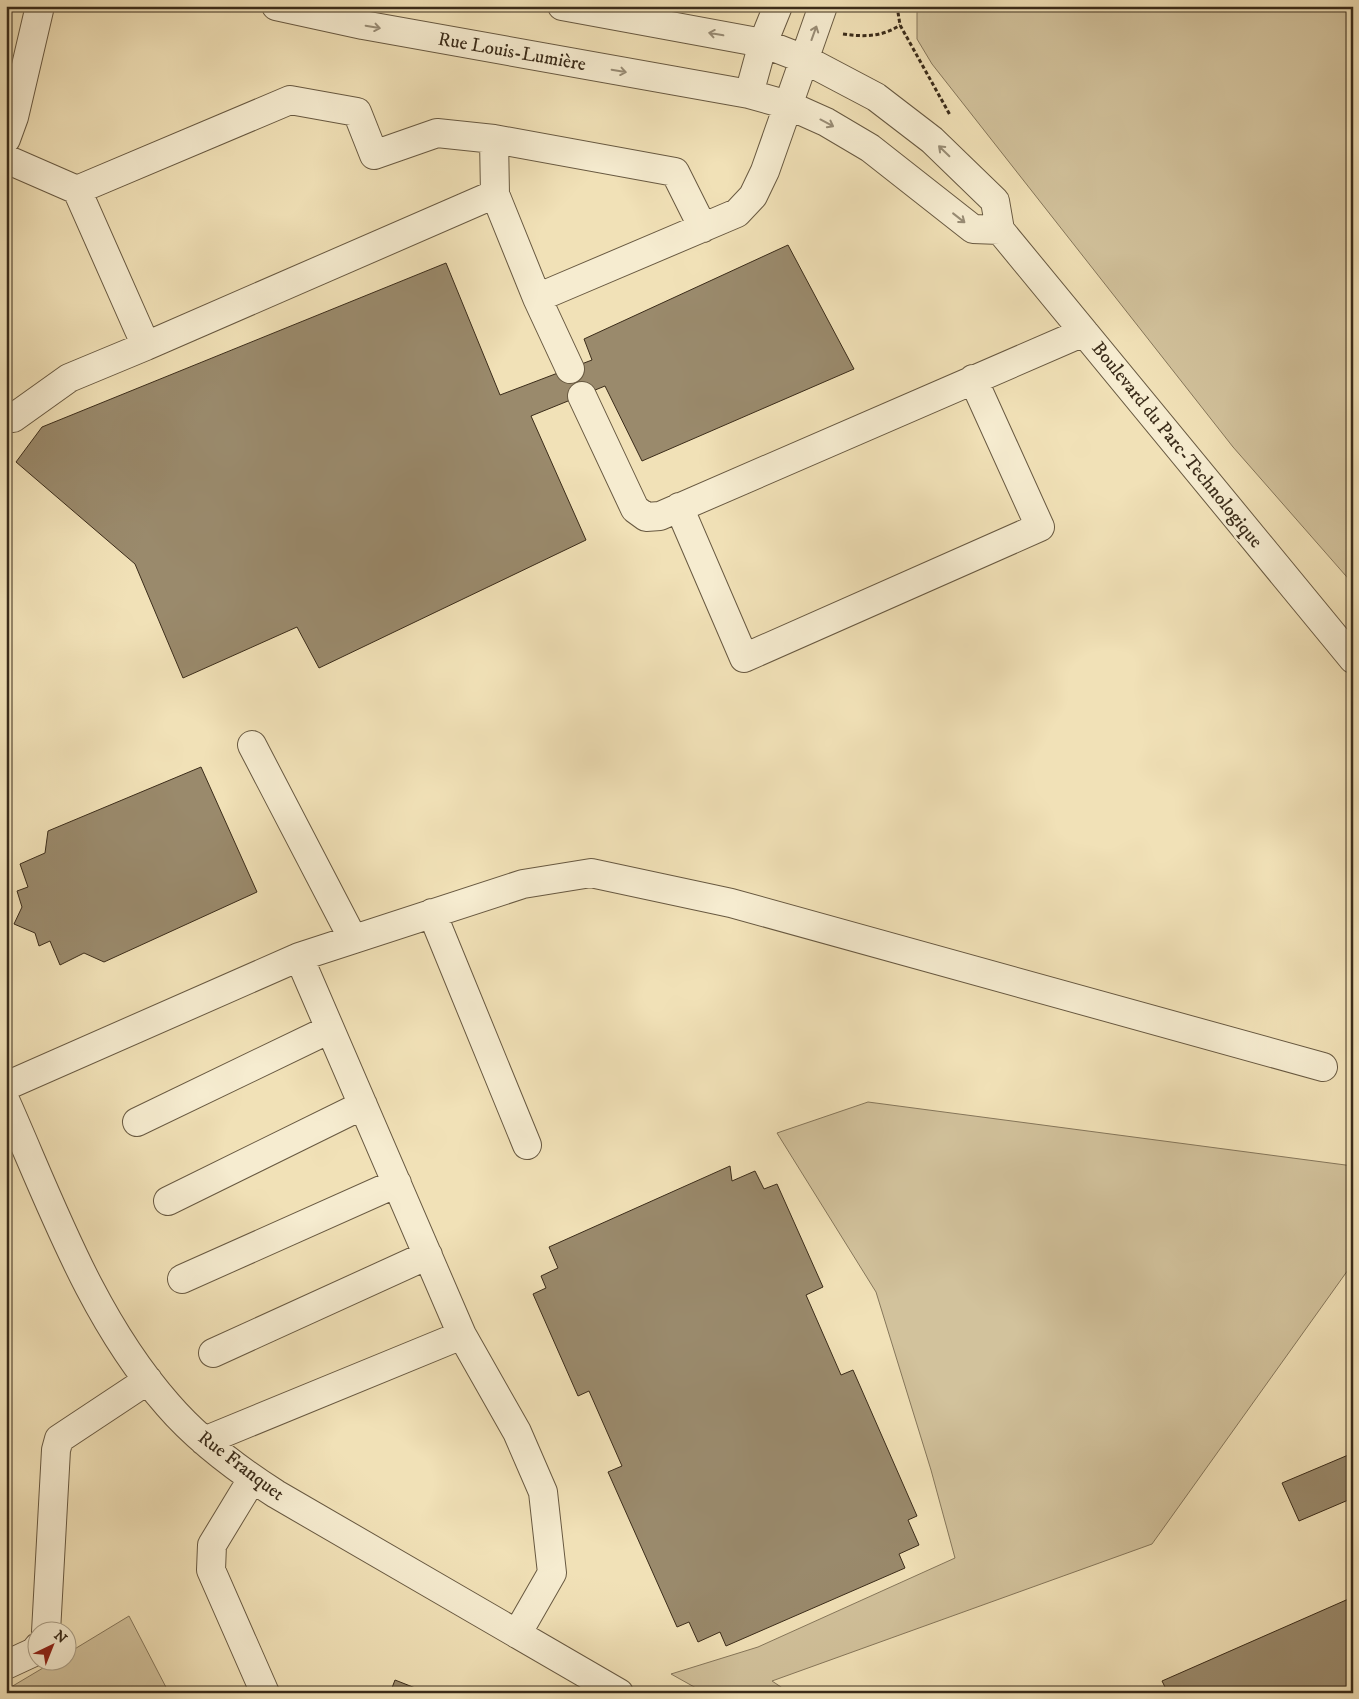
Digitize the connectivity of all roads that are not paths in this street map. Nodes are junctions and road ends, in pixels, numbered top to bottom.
1 (40, 6) edge
2 (276, 6) edge
3 (562, 6) edge
4 (778, 6) edge
5 (823, 6) edge
6 (764, 43) junction
7 (804, 59) junction
8 (749, 94) junction
9 (788, 105) junction
10 (6, 139) edge
11 (494, 139) junction
12 (6, 159) edge
13 (77, 190) junction
14 (495, 194) junction
15 (703, 228) junction
16 (1000, 230) junction
17 (537, 298) junction
18 (1084, 332) junction
19 (146, 346) junction
20 (570, 369) dead end
21 (973, 379) junction
22 (582, 396) dead end
23 (8, 418) edge
24 (679, 507) junction
25 (1353, 659) edge
26 (252, 745) dead end
27 (432, 913) junction
28 (353, 939) junction
29 (299, 956) junction
30 (330, 1029) junction
31 (1323, 1067) dead end
32 (6, 1086) edge
33 (6, 1102) edge
34 (363, 1105) junction
35 (136, 1122) dead end
36 (527, 1145) dead end
37 (397, 1183) junction
38 (168, 1201) dead end
39 (428, 1255) junction
40 (182, 1279) dead end
41 (462, 1335) junction
42 (213, 1353) dead end
43 (148, 1380) junction
44 (204, 1441) junction
45 (252, 1479) junction
46 (47, 1622) edge
47 (517, 1634) junction
48 (28, 1655) edge
49 (6, 1665) edge
50 (265, 1693) edge
51 (618, 1693) edge

1 - 10 street
2 -> 8 street, Rue Louis-Lumière
6 -> 3 street
4 - 6 street
7 -> 5 street
6 - 7 street, Boulevard du Parc-Technologique
6 - 8 street
7 - 9 street
16 -> 7 street, Boulevard du Parc-Technologique
8 - 9 street
9 - 15 street
9 -> 16 street
11 - 13 street
11 - 14 street
11 - 15 street
12 - 13 street
13 - 19 street
14 - 17 street
14 - 19 street
15 - 17 street
16 - 18 street, Boulevard du Parc-Technologique
17 - 20 street
18 - 21 street
18 - 25 street, Boulevard du Parc-Technologique
19 - 23 street
21 - 24 street
21 - 24 street
22 - 24 street
26 - 28 street
27 - 28 street
27 - 31 street
27 - 36 street
28 - 29 street
29 - 30 street
29 - 32 street
30 - 34 street
30 - 35 street
33 - 43 street, Rue Franquet
34 - 37 street
34 - 38 street
37 - 39 street
37 - 40 street
39 - 41 street
39 - 42 street
41 - 44 street
41 - 47 street
43 - 44 street, Rue Franquet
43 - 46 street
44 - 45 street, Rue Franquet
45 - 47 street, Rue Franquet
45 - 50 street
47 - 51 street, Rue Franquet
48 - 49 street

